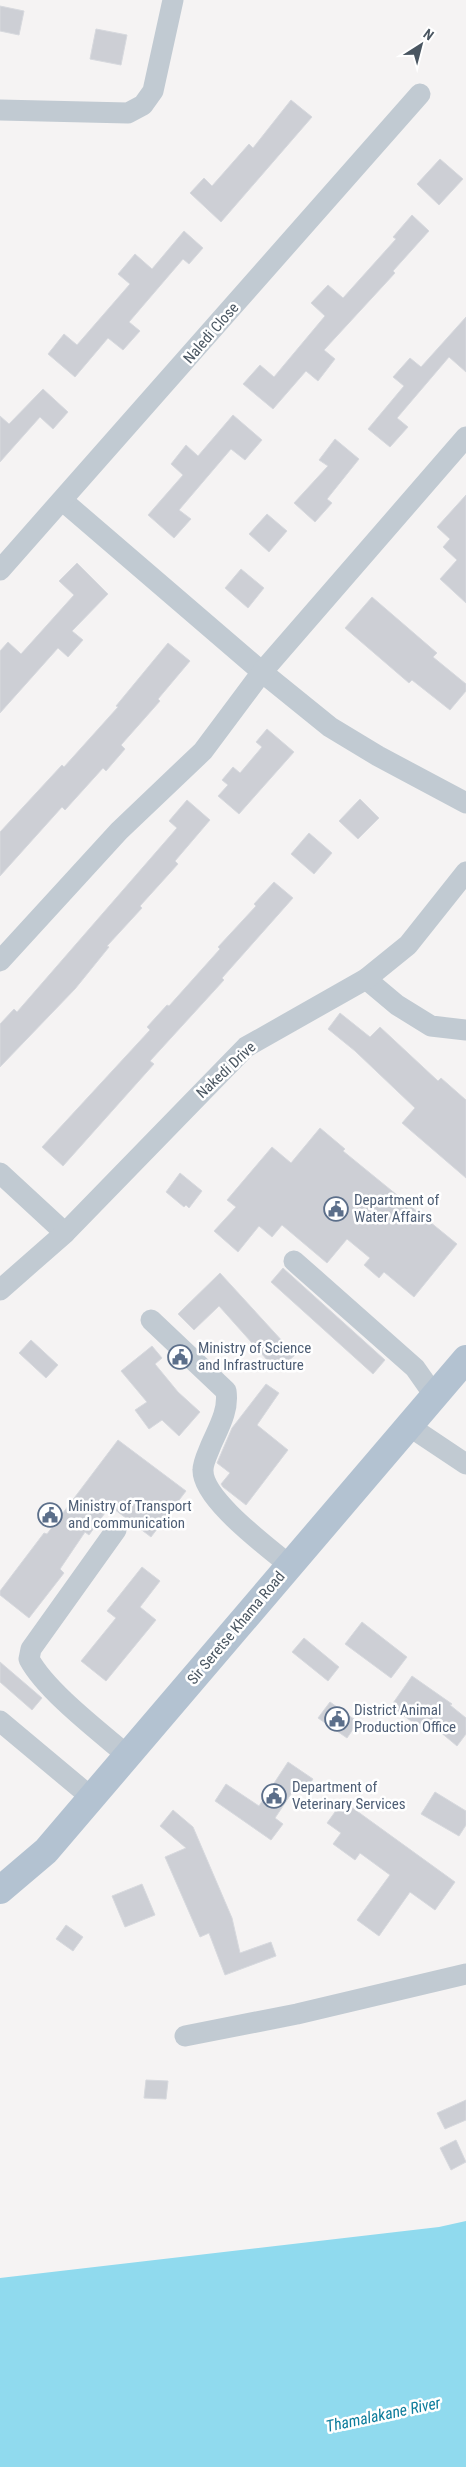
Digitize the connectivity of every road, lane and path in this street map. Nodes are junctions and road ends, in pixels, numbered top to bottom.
1 (173, 0) edge
2 (420, 94) dead end
3 (0, 110) edge
4 (466, 437) edge
5 (63, 500) junction
6 (0, 570) edge
7 (262, 672) junction
8 (464, 797) edge
9 (466, 872) edge
10 (0, 961) edge
11 (366, 979) junction
12 (466, 1030) edge
13 (0, 1173) edge
14 (66, 1233) junction
15 (294, 1261) dead end
16 (0, 1290) edge
17 (151, 1320) dead end
18 (466, 1359) edge
19 (434, 1395) junction
20 (408, 1426) junction
21 (466, 1464) edge
22 (116, 1530) dead end
23 (289, 1565) junction
24 (0, 1721) edge
25 (128, 1756) junction
26 (92, 1798) junction
27 (0, 1890) edge
28 (466, 1974) edge
29 (185, 2036) dead end

1 - 3 street
2 - 5 street, Naledi Close
4 - 7 street
5 - 6 street, Naledi Close
5 - 7 street
7 - 8 street
7 - 10 street
9 - 11 street, Nakedi Drive
11 - 12 street
11 - 14 street, Nakedi Drive
13 - 14 street
14 - 16 street, Nakedi Drive
15 - 19 street
17 - 23 street
18 - 19 main road, Sir Seretse Khama Road
19 - 20 main road, Sir Seretse Khama Road
20 - 21 street
20 - 23 main road, Sir Seretse Khama Road
22 - 25 street
23 - 25 main road, Sir Seretse Khama Road
24 - 26 street
25 - 26 main road, Sir Seretse Khama Road
26 - 27 main road, Sir Seretse Khama Road
28 - 29 street

